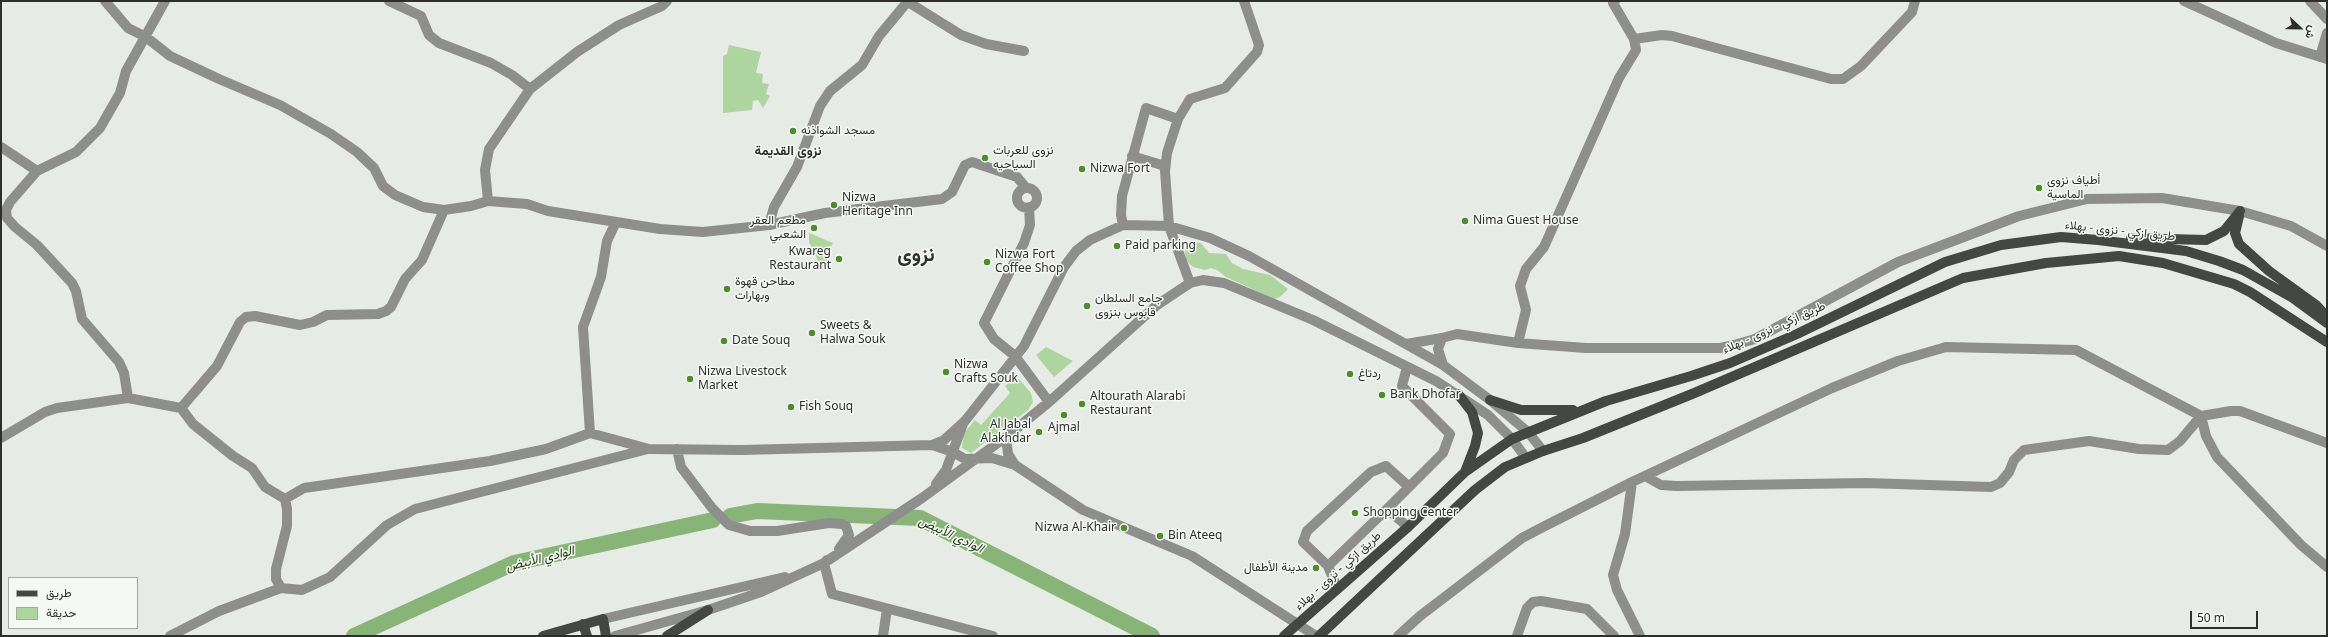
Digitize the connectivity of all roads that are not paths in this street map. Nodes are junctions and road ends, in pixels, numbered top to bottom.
1 (106, 1) edge
2 (164, 1) edge
3 (389, 1) edge
4 (667, 1) edge
5 (908, 1) edge
6 (1244, 1) edge
7 (1615, 1) edge
8 (1915, 1) edge
9 (2184, 1) edge
10 (2310, 1) edge
11 (2327, 19) edge
12 (2327, 33) edge
13 (146, 37) junction
14 (1634, 39) junction
15 (1024, 51) dead end
16 (2323, 58) edge
17 (530, 89) junction
18 (1178, 119) junction
19 (1, 147) edge
20 (1132, 156) junction
21 (1165, 166) junction
22 (37, 171) junction
23 (488, 201) junction
24 (444, 210) junction
25 (2240, 211) junction
26 (616, 222) junction
27 (769, 225) junction
28 (1123, 225) junction
29 (1169, 226) junction
30 (2098, 240) junction
31 (2327, 246) edge
32 (1190, 283) junction
33 (2327, 317) edge
34 (2327, 322) edge
35 (1442, 338) junction
36 (2327, 342) edge
37 (1518, 343) junction
38 (1406, 344) junction
39 (1015, 356) junction
40 (1443, 365) junction
41 (1407, 367) junction
42 (1458, 394) junction
43 (128, 398) junction
44 (1490, 400) junction
45 (1049, 402) junction
46 (180, 408) junction
47 (1583, 409) junction
48 (2201, 416) junction
49 (965, 421) junction
50 (1528, 432) junction
51 (590, 433) junction
52 (1006, 437) junction
53 (1, 438) edge
54 (1512, 439) junction
55 (2327, 443) edge
56 (932, 445) junction
57 (650, 449) junction
58 (677, 449) junction
59 (1543, 451) junction
60 (953, 452) junction
61 (977, 458) junction
62 (1526, 458) junction
63 (1015, 465) junction
64 (1465, 472) junction
65 (1645, 476) junction
66 (1632, 482) junction
67 (1408, 486) junction
68 (922, 498) junction
69 (284, 499) junction
70 (1388, 509) junction
71 (1408, 527) junction
72 (824, 563) junction
73 (1328, 566) junction
74 (2327, 567) edge
75 (805, 573) junction
76 (281, 588) junction
77 (1337, 588) junction
78 (887, 609) junction
79 (708, 610) junction
80 (602, 619) junction
81 (583, 624) junction
82 (1320, 634) edge
83 (170, 636) edge
84 (543, 636) edge
85 (587, 636) edge
86 (606, 636) edge
87 (615, 636) edge
88 (667, 636) edge
89 (883, 636) edge
90 (993, 636) edge
91 (1284, 636) edge
92 (1398, 636) edge
93 (1517, 636) edge
94 (1614, 636) edge
95 (1640, 636) edge

1 - 13 street
2 - 13 street
3 - 17 street
4 - 17 street
5 - 15 street
5 - 27 street
6 - 18 street
7 - 14 street
8 - 14 street
9 - 16 street
10 - 11 street
12 - 16 street
13 - 22 street
13 - 24 street
14 - 37 street
17 - 23 street
18 - 20 street
18 - 21 street
19 - 22 street
20 - 21 street
20 - 28 street
21 - 29 street
22 - 43 street
23 - 24 street
23 - 26 street
24 - 46 street
25 - 30 main road
25 - 31 street
25 - 33 main road
25 - 37 street
26 - 27 street
26 - 51 street
27 - 39 street
28 - 29 street
28 - 39 street
29 - 32 street
29 - 38 street
30 - 34 main road, طريق ازكي - نزوى - بهلاء
30 - 47 main road, طريق ازكي - نزوى - بهلاء
32 - 41 street
32 - 45 street
35 - 37 street
35 - 38 street
35 - 40 street
36 - 59 main road
38 - 40 street
39 - 45 street
39 - 49 street
40 - 44 street
41 - 42 street
41 - 67 street
42 - 54 street
42 - 64 main road
43 - 46 street
43 - 53 street
44 - 47 main road
44 - 50 street
45 - 52 street
46 - 69 street
47 - 50 main road, طريق ازكي - نزوى - بهلاء
48 - 55 street
48 - 65 street
48 - 65 street
48 - 74 street
49 - 56 street
49 - 60 street
50 - 54 main road, طريق ازكي - نزوى - بهلاء
50 - 59 street
51 - 57 street
51 - 69 street
52 - 61 street
52 - 63 street
54 - 62 street
54 - 64 main road, طريق ازكي - نزوى - بهلاء
56 - 58 street
56 - 60 street
57 - 58 street
57 - 76 street
58 - 72 street
59 - 62 main road
60 - 61 street
60 - 68 street
61 - 63 street
61 - 68 street
62 - 82 main road
63 - 82 street
64 - 71 main road, طريق ازكي - نزوى - بهلاء
65 - 66 street
66 - 92 street
66 - 95 street
67 - 70 street
67 - 73 street
68 - 72 street
69 - 76 street
70 - 71 street
70 - 73 street
71 - 77 main road, طريق ازكي - نزوى - بهلاء
72 - 75 street
72 - 78 street
73 - 77 street
75 - 79 street
75 - 80 street
76 - 83 street
77 - 91 main road, طريق ازكي - نزوى - بهلاء
78 - 89 street
78 - 90 street
79 - 87 street
79 - 88 main road
80 - 81 main road
80 - 86 main road
81 - 84 main road
81 - 85 main road
93 - 94 street

